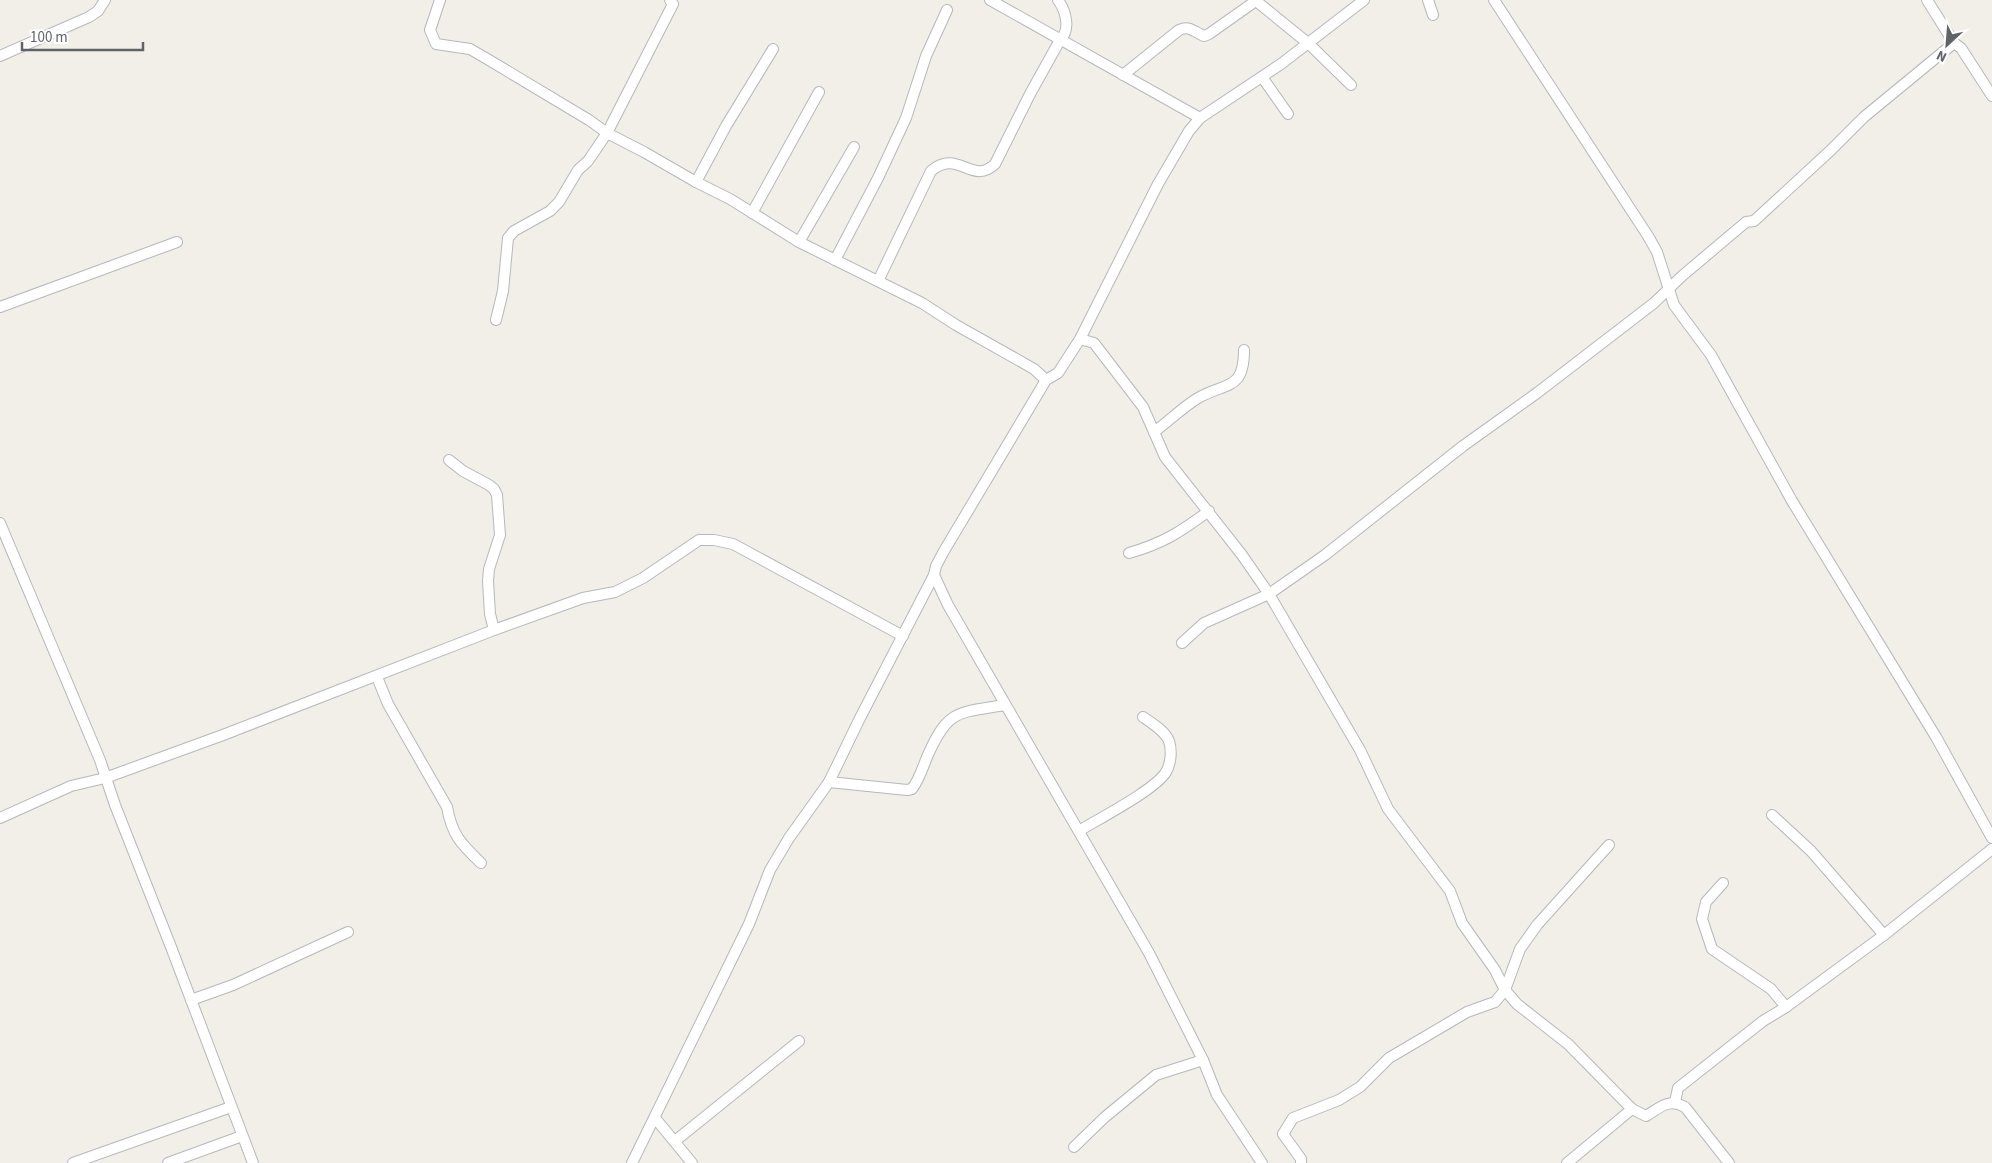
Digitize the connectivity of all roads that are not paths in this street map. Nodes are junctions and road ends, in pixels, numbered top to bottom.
1 (106, 0) edge
2 (440, 0) edge
3 (670, 0) edge
4 (990, 0) edge
5 (1058, 0) edge
6 (1256, 0) edge
7 (1364, 0) edge
8 (1428, 0) edge
9 (1494, 0) edge
10 (1928, 1) edge
11 (947, 10) dead end
12 (1433, 16) dead end
13 (1060, 40) junction
14 (1954, 43) junction
15 (1309, 44) junction
16 (773, 49) dead end
17 (0, 56) edge
18 (1123, 75) junction
19 (1262, 77) junction
20 (1351, 85) dead end
21 (819, 92) dead end
22 (1992, 96) edge
23 (1288, 114) dead end
24 (1200, 118) junction
25 (607, 133) junction
26 (854, 147) dead end
27 (696, 182) junction
28 (752, 213) junction
29 (177, 242) dead end
30 (799, 242) junction
31 (836, 260) junction
32 (878, 281) junction
33 (1669, 289) junction
34 (0, 307) edge
35 (496, 320) dead end
36 (1080, 339) junction
37 (1244, 350) dead end
38 (1046, 380) junction
39 (1154, 432) junction
40 (449, 460) dead end
41 (1209, 511) junction
42 (0, 523) edge
43 (1129, 553) dead end
44 (934, 575) junction
45 (1268, 594) junction
46 (494, 630) junction
47 (903, 636) junction
48 (1182, 643) dead end
49 (377, 677) junction
50 (1005, 705) junction
51 (1143, 717) dead end
52 (105, 778) junction
53 (829, 782) junction
54 (1772, 815) dead end
55 (0, 818) edge
56 (1080, 831) junction
57 (1992, 838) edge
58 (1609, 845) dead end
59 (1992, 849) edge
60 (481, 863) dead end
61 (1722, 882) dead end
62 (348, 932) dead end
63 (1884, 936) junction
64 (1505, 990) junction
65 (191, 1000) junction
66 (1786, 1007) junction
67 (799, 1041) dead end
68 (1203, 1060) junction
69 (1675, 1102) junction
70 (231, 1107) junction
71 (1632, 1109) junction
72 (655, 1118) junction
73 (242, 1136) junction
74 (675, 1141) junction
75 (1074, 1147) dead end
76 (73, 1163) edge
77 (168, 1163) edge
78 (253, 1163) edge
79 (632, 1163) edge
80 (692, 1163) edge
81 (1262, 1163) edge
82 (1301, 1163) edge
83 (1567, 1163) edge
84 (1729, 1163) edge

1 - 17 street
2 - 25 street
3 - 25 street
4 - 13 street
5 - 13 street
6 - 15 street
6 - 18 street
7 - 15 street
8 - 12 street
9 - 33 street
10 - 14 street
11 - 31 street
13 - 18 street
13 - 32 street
14 - 22 street
14 - 33 street
15 - 19 street
15 - 20 street
16 - 27 street
18 - 24 street
19 - 23 street
19 - 24 street
21 - 28 street
24 - 36 street
25 - 27 street
25 - 35 street
26 - 30 street
27 - 28 street
28 - 30 street
29 - 34 street
30 - 31 street
31 - 32 street
32 - 38 street
33 - 45 street
33 - 57 street
36 - 38 street
36 - 39 street
37 - 39 street
38 - 44 street
39 - 41 street
40 - 46 street
41 - 43 street
41 - 45 street
42 - 52 street
44 - 47 street
44 - 50 street
45 - 48 street
45 - 64 street
46 - 47 street
46 - 49 street
47 - 53 street
49 - 52 street
49 - 60 street
50 - 53 street
50 - 56 street
51 - 56 street
52 - 55 street
52 - 65 street
53 - 72 street
54 - 63 street
56 - 68 street
58 - 64 street
59 - 63 street
61 - 66 street
62 - 65 street
63 - 66 street
64 - 71 street
64 - 82 street
65 - 70 street
66 - 69 street
67 - 74 street
68 - 75 street
68 - 81 street
69 - 71 street
69 - 84 street
70 - 73 street
70 - 76 street
71 - 83 street
72 - 74 street
72 - 79 street
73 - 77 street
73 - 78 street
74 - 80 street

